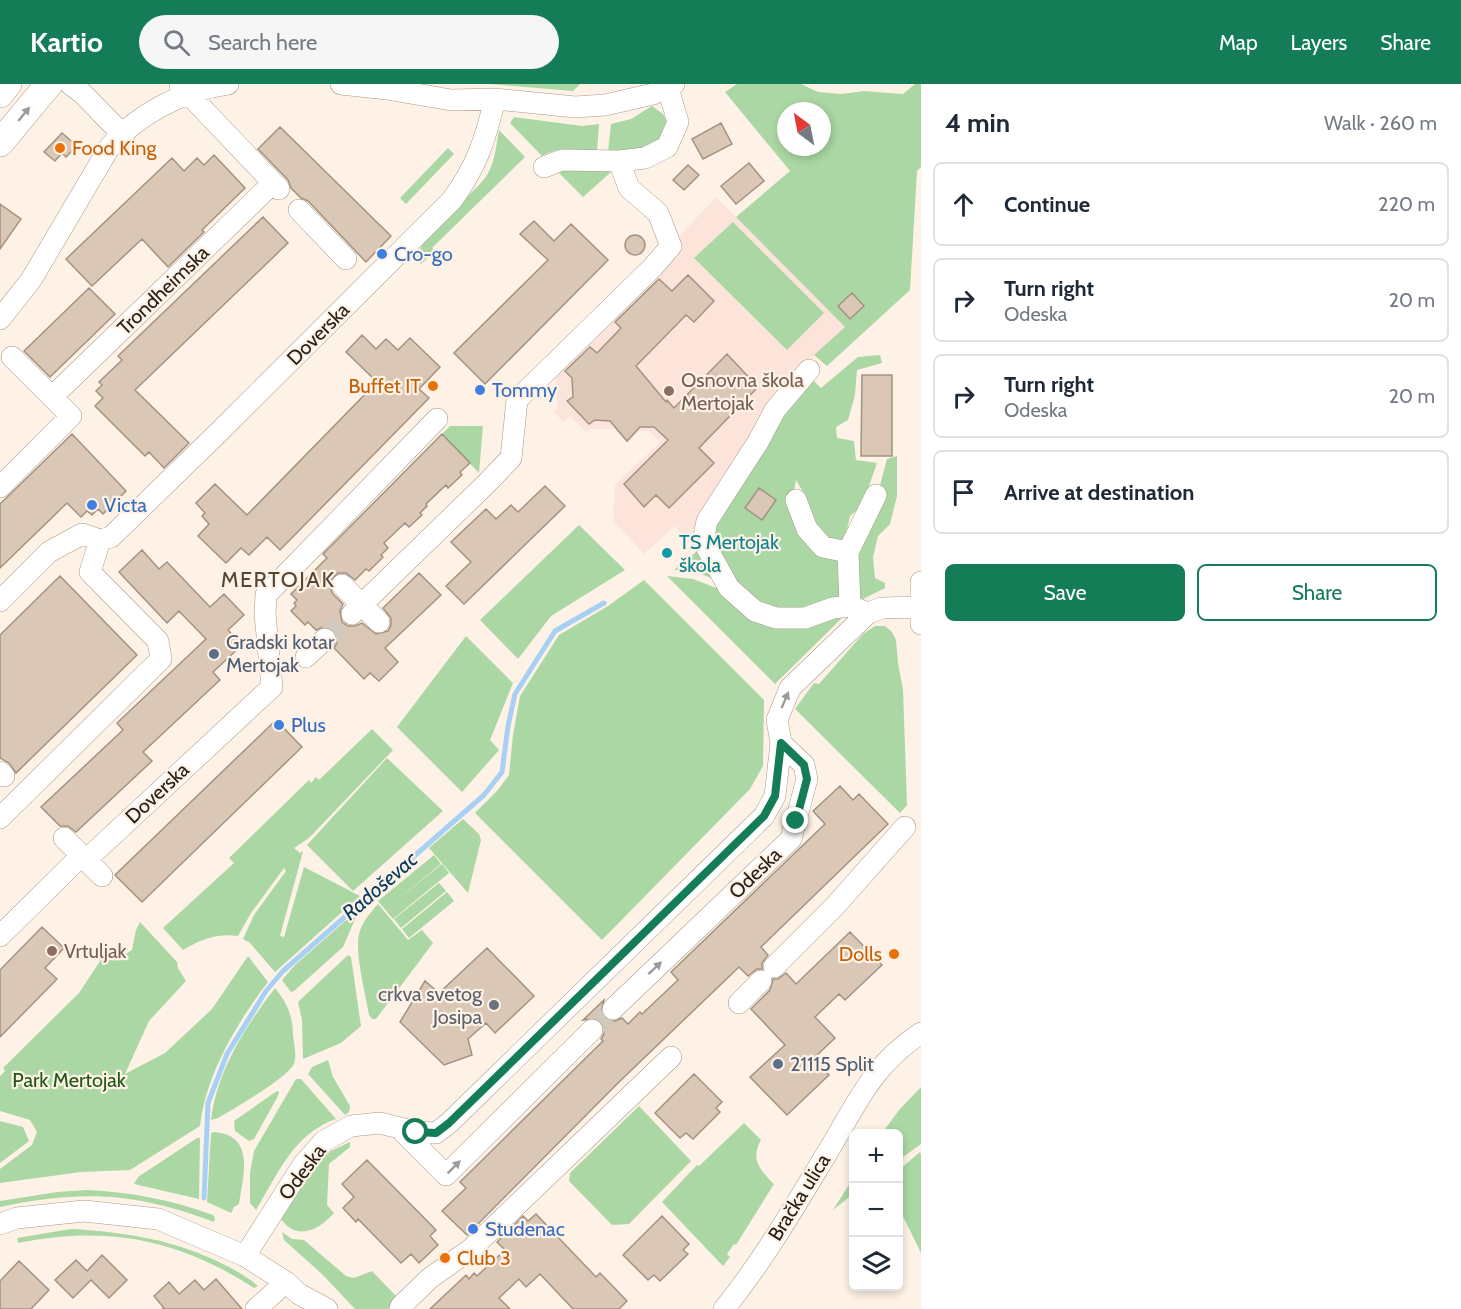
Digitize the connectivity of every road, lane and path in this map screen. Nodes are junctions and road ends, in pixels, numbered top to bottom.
1 (8, 84) edge
2 (49, 84) edge
3 (70, 84) edge
4 (228, 84) edge
5 (341, 84) edge
6 (671, 86) edge
7 (183, 89) edge
8 (0, 94) edge
9 (495, 99) junction
10 (121, 133) junction
11 (0, 144) edge
12 (620, 161) junction
13 (544, 167) dead end
14 (299, 210) dead end
15 (346, 259) dead end
16 (0, 319) edge
17 (12, 357) dead end
18 (809, 370) dead end
19 (52, 397) junction
20 (437, 419) dead end
21 (0, 487) edge
22 (876, 495) dead end
23 (796, 500) dead end
24 (100, 540) junction
25 (848, 552) junction
26 (921, 582) edge
27 (9, 585) edge
28 (342, 585) dead end
29 (0, 601) edge
30 (357, 609) junction
31 (859, 609) junction
32 (921, 613) edge
33 (379, 622) dead end
34 (325, 639) tunnel mouth
35 (306, 657) dead end
36 (781, 743) junction
37 (0, 818) edge
38 (905, 827) dead end
39 (64, 838) dead end
40 (83, 858) junction
41 (102, 876) dead end
42 (0, 936) edge
43 (739, 1003) dead end
44 (613, 1009) tunnel mouth
45 (592, 1030) tunnel mouth
46 (921, 1032) edge
47 (671, 1057) dead end
48 (398, 1128) junction
49 (0, 1224) edge
50 (245, 1256) junction
51 (296, 1295) edge
52 (256, 1309) edge
53 (327, 1309) edge
54 (400, 1309) edge
55 (724, 1309) edge

1 - 8 main road
11 -> 2 main road
3 - 10 street
4 - 7 street
5 - 9 street
6 - 9 street
6 - 12 street
7 - 10 street
7 - 19 street, Trondheimska
9 - 24 street, Doverska
10 - 16 street
12 - 13 street
12 - 30 street
14 - 15 street
17 - 19 street
18 - 31 street
19 - 21 street
20 - 40 street, Doverska
22 - 25 street
23 - 25 street
24 - 27 street
24 - 37 street
25 - 31 street
26 - 32 street
27 - 29 street
28 - 30 street
30 - 33 street
31 - 32 street
36 -> 31 street
34 - 35 street
44 -> 36 street, Odeska
36 - 48 street, Odeska
38 - 43 street
39 - 40 street
40 - 41 street
40 - 42 street, Doverska
48 -> 45 street
46 - 55 street, Bračka ulica
47 - 54 street
48 - 50 street, Odeska
49 - 50 street
50 - 51 street
51 - 52 street
51 - 53 street

